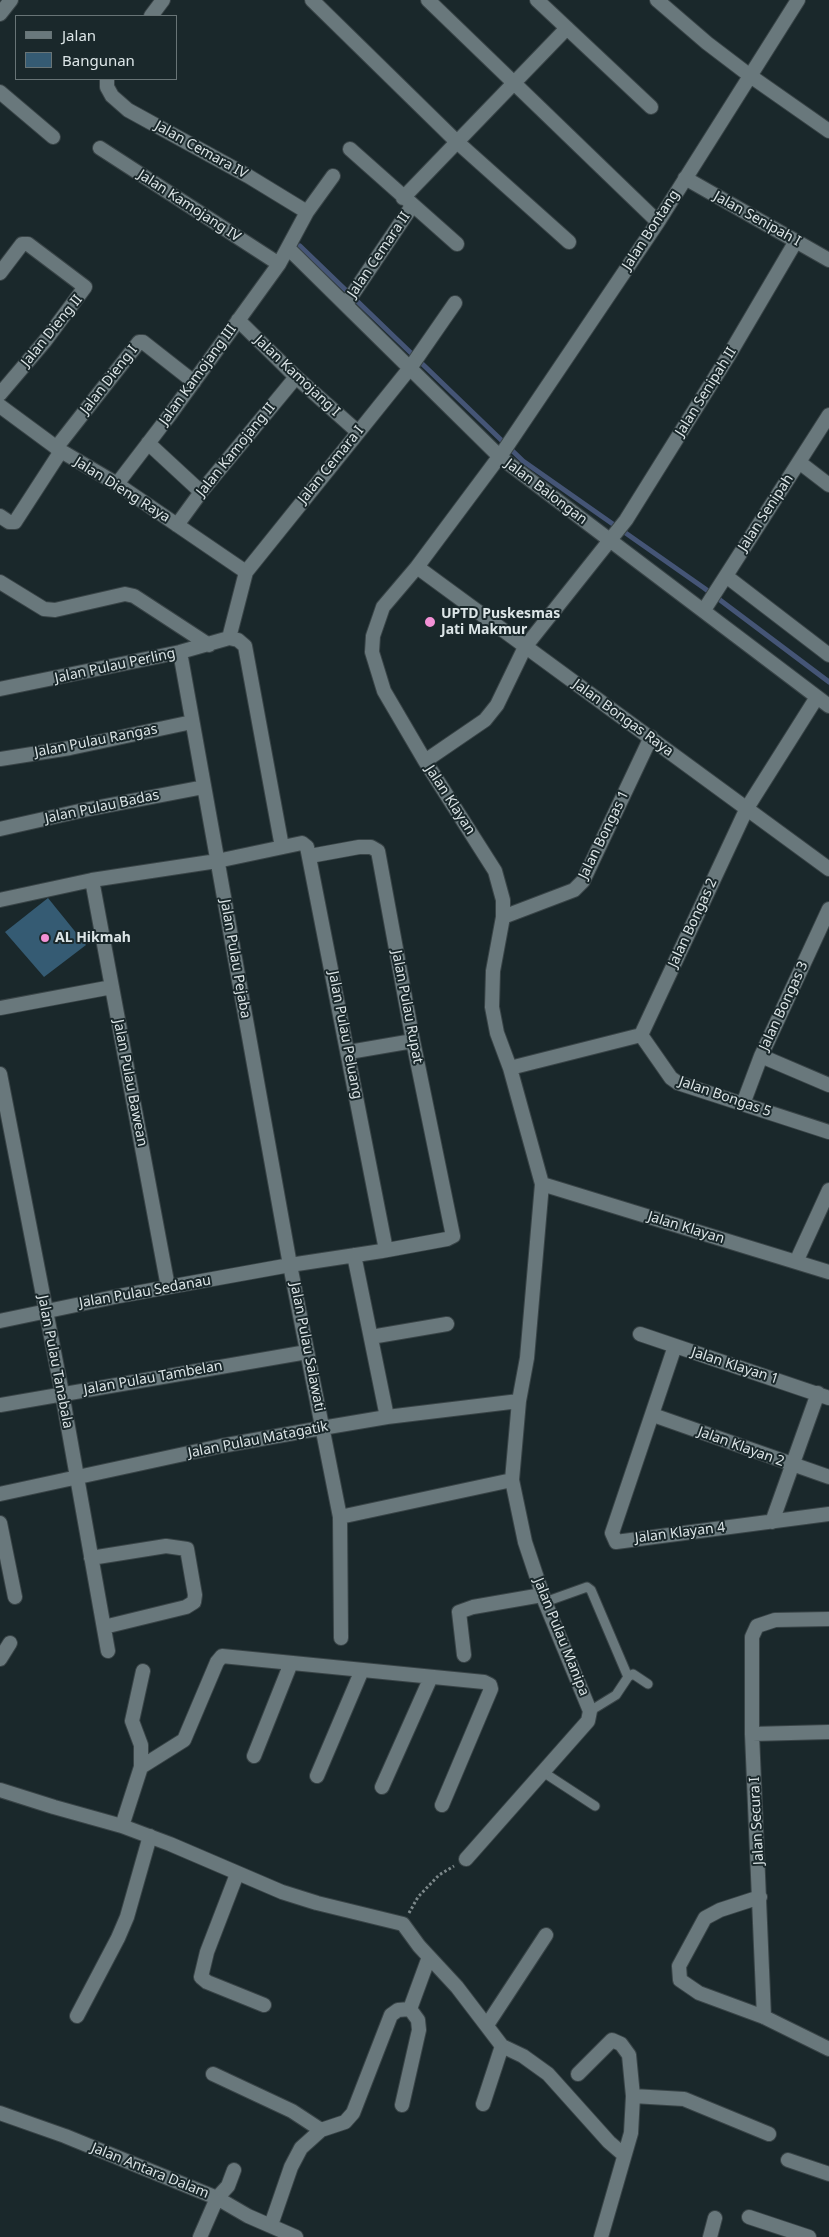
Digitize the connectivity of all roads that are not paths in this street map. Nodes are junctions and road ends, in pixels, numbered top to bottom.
1 (11, 0) edge
2 (163, 0) edge
3 (312, 0) edge
4 (428, 0) edge
5 (537, 0) edge
6 (657, 0) edge
7 (798, 0) edge
8 (0, 14) edge
9 (152, 15) edge
10 (567, 28) junction
11 (749, 75) junction
12 (107, 80) edge
13 (514, 83) junction
14 (0, 92) edge
15 (652, 107) dead end
16 (829, 131) edge
17 (53, 137) dead end
18 (456, 141) junction
19 (100, 148) dead end
20 (350, 149) dead end
21 (333, 176) dead end
22 (685, 178) junction
23 (408, 202) junction
24 (307, 212) junction
25 (658, 222) junction
26 (796, 241) junction
27 (570, 242) dead end
28 (457, 244) dead end
29 (289, 248) junction
30 (829, 260) edge
31 (278, 264) junction
32 (0, 273) edge
33 (349, 299) junction
34 (455, 303) dead end
35 (238, 320) junction
36 (414, 362) junction
37 (296, 377) junction
38 (194, 382) junction
39 (0, 394) edge
40 (0, 406) edge
41 (829, 415) edge
42 (358, 432) junction
43 (148, 443) junction
44 (505, 449) junction
45 (58, 450) junction
46 (799, 462) junction
47 (116, 484) junction
48 (829, 485) edge
49 (201, 492) junction
50 (0, 516) edge
51 (177, 525) junction
52 (614, 537) junction
53 (417, 567) junction
54 (246, 572) junction
55 (724, 579) junction
56 (0, 582) edge
57 (707, 605) junction
58 (229, 638) junction
59 (209, 644) junction
60 (525, 647) junction
61 (180, 652) junction
62 (829, 655) edge
63 (0, 689) edge
64 (823, 701) edge
65 (192, 722) junction
66 (651, 737) junction
67 (0, 759) edge
68 (425, 762) junction
69 (204, 787) junction
70 (747, 808) junction
71 (0, 829) edge
72 (282, 847) junction
73 (310, 856) junction
74 (217, 862) junction
75 (829, 869) edge
76 (92, 880) junction
77 (0, 900) edge
78 (829, 909) edge
79 (503, 917) junction
80 (112, 987) junction
81 (0, 1008) edge
82 (641, 1035) junction
83 (413, 1041) junction
84 (349, 1052) junction
85 (761, 1056) junction
86 (510, 1068) junction
87 (0, 1074) edge
88 (829, 1085) edge
89 (743, 1104) junction
90 (6, 1132) edge
91 (829, 1132) edge
92 (542, 1184) junction
93 (829, 1190) edge
94 (453, 1231) joint
95 (386, 1250) junction
96 (354, 1256) junction
97 (796, 1262) junction
98 (290, 1265) junction
99 (829, 1272) edge
100 (168, 1287) junction
101 (46, 1310) junction
102 (0, 1321) edge
103 (447, 1324) dead end
104 (640, 1334) dead end
105 (371, 1337) junction
106 (675, 1346) junction
107 (307, 1352) junction
108 (62, 1393) junction
109 (824, 1396) edge
110 (519, 1401) junction
111 (0, 1405) edge
112 (652, 1415) junction
113 (387, 1417) junction
114 (323, 1428) junction
115 (792, 1465) junction
116 (829, 1476) edge
117 (76, 1478) junction
118 (512, 1480) junction
119 (0, 1494) edge
120 (829, 1514) edge
121 (340, 1517) junction
122 (772, 1522) junction
123 (0, 1523) edge
124 (91, 1558) junction
125 (15, 1597) dead end
126 (543, 1599) junction
127 (829, 1619) edge
128 (104, 1627) junction
129 (341, 1638) dead end
130 (10, 1643) dead end
131 (108, 1651) dead end
132 (464, 1656) dead end
133 (0, 1659) edge
134 (291, 1663) junction
135 (362, 1670) junction
136 (144, 1671) dead end
137 (430, 1677) junction
138 (628, 1677) junction
139 (648, 1684) dead end
140 (590, 1711) junction
141 (829, 1732) edge
142 (752, 1734) junction
143 (254, 1756) dead end
144 (141, 1767) junction
145 (543, 1772) junction
146 (317, 1776) dead end
147 (382, 1787) dead end
148 (0, 1790) edge
149 (442, 1805) dead end
150 (595, 1806) dead end
151 (122, 1826) junction
152 (150, 1836) junction
153 (466, 1859) road end
154 (236, 1874) junction
155 (760, 1898) junction
156 (546, 1935) dead end
157 (430, 1957) junction
158 (264, 2005) dead end
159 (410, 2009) junction
160 (77, 2016) dead end
161 (764, 2017) junction
162 (487, 2025) junction
163 (502, 2046) junction
164 (829, 2048) edge
165 (213, 2074) dead end
166 (578, 2074) dead end
167 (633, 2096) junction
168 (483, 2104) dead end
169 (402, 2106) dead end
170 (0, 2113) edge
171 (321, 2130) junction
172 (769, 2134) dead end
173 (624, 2155) junction
174 (788, 2160) dead end
175 (234, 2170) dead end
176 (829, 2174) edge
177 (217, 2198) junction
178 (749, 2217) dead end
179 (715, 2218) dead end
180 (271, 2225) junction
181 (200, 2237) edge
182 (296, 2237) edge
183 (601, 2237) edge
184 (710, 2237) edge
185 (809, 2237) edge

1 - 8 street
2 - 9 street
3 - 18 street
4 - 13 street
5 - 10 street
6 - 11 street
7 - 11 street, Jalan Bontang
10 - 13 street, Jalan Cemara II
10 - 15 street
11 - 16 street
11 - 22 street, Jalan Bontang
12 - 24 street, Jalan Cemara IV
13 - 18 street, Jalan Cemara II
13 - 25 street
14 - 17 street
18 - 23 street, Jalan Cemara II
18 - 27 street
19 - 31 street, Jalan Kamojang IV
20 - 23 street
21 - 24 street, Jalan Kamojang III
22 - 25 street, Jalan Bontang
22 - 26 street, Jalan Senipah I
23 - 28 street
23 - 33 street, Jalan Cemara II
24 - 29 street, Jalan Kamojang III
25 - 44 street, Jalan Bontang
26 - 30 street, Jalan Senipah I
26 - 52 street, Jalan Senipah II
29 - 31 street, Jalan Kamojang III
29 - 33 street, Jalan Balongan
31 - 35 street, Jalan Kamojang III
32 - 39 street, Jalan Dieng II
33 - 36 street, Jalan Balongan
34 - 36 street, Jalan Cemara I
35 - 37 street, Jalan Kamojang I
35 - 38 street, Jalan Kamojang III
36 - 42 street, Jalan Cemara I
36 - 44 street, Jalan Balongan
37 - 42 street, Jalan Kamojang I
37 - 49 street, Jalan Kamojang II
38 - 43 street, Jalan Kamojang III
38 - 45 street, Jalan Dieng I
40 - 45 street, Jalan Dieng Raya
41 - 46 street, Jalan Senipah
42 - 54 street, Jalan Cemara I
43 - 47 street, Jalan Kamojang III
43 - 49 street
44 - 52 street, Jalan Balongan
44 - 53 street, Jalan Klayan
45 - 47 street, Jalan Dieng Raya
45 - 50 street
46 - 48 street
46 - 55 street, Jalan Senipah
47 - 51 street, Jalan Dieng Raya
49 - 51 street, Jalan Kamojang II
51 - 54 street, Jalan Dieng Raya
52 - 57 street, Jalan Balongan
52 - 60 street, Jalan Senipah II
53 - 60 street, Jalan Bongas Raya
53 - 68 street, Jalan Klayan
54 - 58 street, Jalan Cemara I
55 - 57 street, Jalan Senipah
55 - 62 street
56 - 59 street
57 - 64 street, Jalan Balongan
58 - 59 street, Jalan Pulau Perling
58 - 72 street
59 - 61 street, Jalan Pulau Perling
60 - 66 street, Jalan Bongas Raya
60 - 68 street, Jalan Senipah II
61 - 63 street, Jalan Pulau Perling
61 - 65 street, Jalan Pulau Pejaba
64 - 70 street, Jalan Bongas 2
65 - 67 street, Jalan Pulau Rangas
65 - 69 street, Jalan Pulau Pejaba
66 - 70 street, Jalan Bongas Raya
66 - 79 street, Jalan Bongas 1
68 - 79 street, Jalan Klayan
69 - 71 street, Jalan Pulau Badas
69 - 74 street, Jalan Pulau Pejaba
70 - 75 street, Jalan Bongas Raya
70 - 82 street, Jalan Bongas 2
72 - 73 street
72 - 74 street
73 - 83 street, Jalan Pulau Rupat
73 - 84 street, Jalan Pulau Peluang
74 - 76 street
74 - 98 street, Jalan Pulau Pejaba
76 - 77 street
76 - 80 street, Jalan Pulau Bawean
78 - 85 street, Jalan Bongas 3
79 - 86 street, Jalan Klayan
80 - 81 street
80 - 100 street, Jalan Pulau Bawean
82 - 86 street
82 - 89 street, Jalan Bongas 5
83 - 84 street
83 - 94 street, Jalan Pulau Rupat
84 - 95 street, Jalan Pulau Peluang
85 - 88 street
85 - 89 street, Jalan Bongas 3
86 - 92 street, Jalan Klayan
87 - 90 street, Jalan Pulau Tanabala
89 - 91 street, Jalan Bongas 5
90 - 101 street, Jalan Pulau Tanabala
92 - 97 street, Jalan Klayan
92 - 110 street, Jalan Klayan
93 - 97 street
94 - 95 street, Jalan Pulau Sedanau
95 - 96 street, Jalan Pulau Sedanau
96 - 98 street, Jalan Pulau Sedanau
96 - 105 street
97 - 99 street, Jalan Klayan
98 - 100 street, Jalan Pulau Sedanau
98 - 107 street, Jalan Pulau Salawati
100 - 101 street, Jalan Pulau Sedanau
101 - 102 street, Jalan Pulau Sedanau
101 - 108 street, Jalan Pulau Tanabala
103 - 105 street
104 - 106 street, Jalan Klayan 1
105 - 113 street
106 - 109 street, Jalan Klayan 1
106 - 112 street, Jalan Klayan 4
107 - 108 street, Jalan Pulau Tambelan
107 - 114 street, Jalan Pulau Salawati
108 - 111 street, Jalan Pulau Tambelan
108 - 117 street, Jalan Pulau Tanabala
109 - 115 street
110 - 113 street, Jalan Pulau Matagatik
110 - 118 street, Jalan Pulau Manipa
112 - 115 street, Jalan Klayan 2
112 - 122 street, Jalan Klayan 4
113 - 114 street, Jalan Pulau Matagatik
114 - 117 street, Jalan Pulau Matagatik
114 - 121 street, Jalan Pulau Salawati
115 - 116 street, Jalan Klayan 2
115 - 122 street
117 - 119 street, Jalan Pulau Matagatik
117 - 124 street, Jalan Pulau Tanabala
118 - 121 street
118 - 126 street, Jalan Pulau Manipa
120 - 122 street, Jalan Klayan 4
121 - 129 street, Jalan Pulau Salawati
123 - 125 street
124 - 128 street, Jalan Pulau Tanabala
124 - 128 street
126 - 132 street
126 - 138 lane
126 - 140 street, Jalan Pulau Manipa
127 - 142 street, Jalan Secura I
128 - 131 street, Jalan Pulau Tanabala
130 - 133 street
134 - 135 street
134 - 143 street
134 - 144 street
135 - 137 street
135 - 146 street
136 - 144 street
137 - 147 street
137 - 149 street
138 - 139 lane
138 - 140 lane
140 - 145 street, Jalan Pulau Manipa
141 - 142 street
142 - 155 street, Jalan Secura I
144 - 151 street
145 - 150 lane
145 - 153 street, Jalan Pulau Manipa
148 - 151 street
151 - 152 street
152 - 154 street
152 - 160 street
154 - 157 street
154 - 158 street
155 - 161 street, Jalan Secura I
155 - 161 street
156 - 162 street
157 - 159 street
157 - 162 street
159 - 169 street
159 - 171 street
161 - 164 street
162 - 163 street
163 - 168 street
163 - 173 street
165 - 171 street
166 - 167 street
167 - 172 street
167 - 173 street
170 - 177 street, Jalan Antara Dalam
171 - 180 street
173 - 183 street
174 - 176 street
175 - 177 street
177 - 180 street, Jalan Antara Dalam
177 - 181 street
178 - 185 street
179 - 184 street
180 - 182 street, Jalan Antara Dalam

